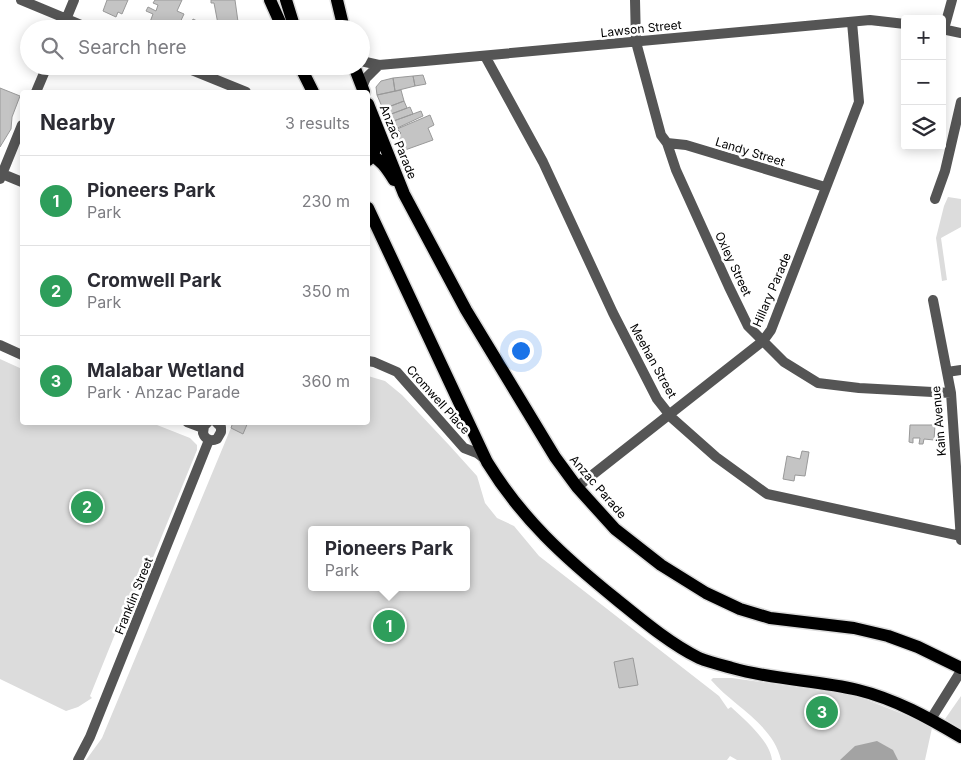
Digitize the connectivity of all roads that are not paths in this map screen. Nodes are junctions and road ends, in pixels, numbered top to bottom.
1 (21, 0) edge
2 (74, 0) edge
3 (270, 0) edge
4 (286, 0) edge
5 (337, 0) edge
6 (635, 0) edge
7 (952, 0) edge
8 (66, 19) joint
9 (946, 19) edge
10 (279, 20) edge
11 (292, 20) edge
12 (342, 20) edge
13 (852, 22) junction
14 (901, 24) edge
15 (946, 30) edge
16 (961, 33) edge
17 (636, 42) junction
18 (485, 56) junction
19 (370, 62) edge
20 (379, 65) junction
21 (370, 74) edge
22 (43, 75) edge
23 (204, 75) edge
24 (304, 75) edge
25 (308, 75) edge
26 (357, 75) edge
27 (369, 75) edge
28 (37, 90) edge
29 (241, 90) edge
30 (312, 90) edge
31 (312, 90) edge
32 (363, 90) edge
33 (961, 102) edge
34 (370, 111) edge
35 (370, 117) edge
36 (20, 130) edge
37 (958, 130) edge
38 (667, 144) junction
39 (370, 155) edge
40 (370, 158) edge
41 (1, 175) edge
42 (20, 181) edge
43 (825, 187) junction
44 (404, 194) junction
45 (935, 199) dead end
46 (370, 212) edge
47 (933, 300) dead end
48 (763, 341) junction
49 (0, 346) edge
50 (20, 354) edge
51 (370, 361) edge
52 (961, 370) edge
53 (947, 372) junction
54 (951, 393) junction
55 (670, 415) junction
56 (212, 425) edge
57 (214, 425) edge
58 (209, 440) junction
59 (487, 462) junction
60 (577, 487) junction
61 (961, 536) edge
62 (961, 540) edge
63 (961, 670) edge
64 (931, 719) junction
65 (961, 737) edge
66 (78, 760) edge

1 - 8 street
2 - 8 street
3 - 10 main road
4 - 11 main road
5 - 12 main road
6 - 17 street, Oxley Street
7 - 9 street
13 - 14 street, Lawson Street
13 - 17 street, Lawson Street
13 - 43 street, Hillary Parade
15 - 16 street
17 - 18 street, Lawson Street
17 - 38 street, Oxley Street
18 - 20 street, Lawson Street
18 - 55 street, Meehan Street
19 - 20 street, Lawson Street
20 - 21 street
22 - 28 street
23 - 29 street
24 - 30 main road
25 - 31 main road
26 - 32 main road
27 - 32 street
33 - 37 street
34 - 44 main road, Anzac Parade
35 - 39 main road
36 - 41 street
37 - 45 street
38 - 43 street, Landy Street
38 - 48 street, Oxley Street
40 - 44 main road
41 - 42 street
43 - 48 street, Hillary Parade
44 - 60 main road, Anzac Parade
46 - 59 main road
47 - 53 street, Kain Avenue
48 - 54 street, Oxley Street
48 - 55 street, Hillary Parade
49 - 50 street
51 - 59 street, Cromwell Place
52 - 53 street
53 - 54 street, Kain Avenue
54 - 61 street, Kain Avenue
55 - 60 street, Hillary Parade
55 - 61 street, Meehan Street
56 - 58 street
57 - 58 street, Franklin Street
58 - 66 street, Franklin Street
59 - 64 main road
60 - 63 main road, Anzac Parade
61 - 62 street, Kain Avenue
63 - 64 street
64 - 65 main road

